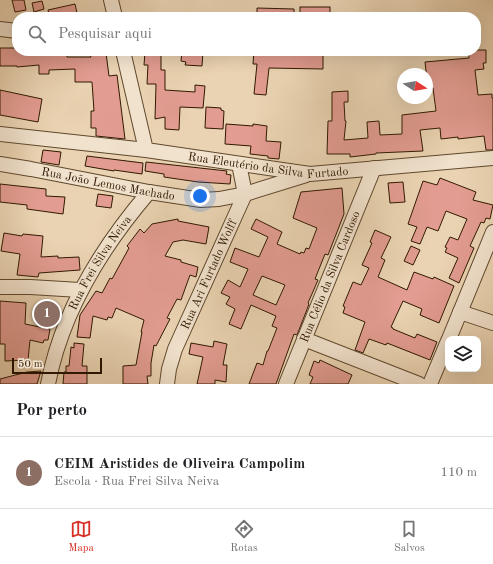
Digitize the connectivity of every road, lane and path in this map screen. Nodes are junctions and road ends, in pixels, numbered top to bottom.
1 (111, 0) edge
2 (114, 12) edge
3 (0, 29) edge
4 (12, 30) edge
5 (124, 56) edge
6 (0, 134) edge
7 (146, 150) junction
8 (493, 158) edge
9 (0, 164) edge
10 (240, 164) junction
11 (374, 168) junction
12 (310, 174) junction
13 (149, 192) junction
14 (245, 194) junction
15 (493, 232) edge
16 (0, 288) edge
17 (80, 290) junction
18 (460, 312) junction
19 (493, 323) edge
20 (450, 336) edge
21 (304, 339) junction
22 (445, 347) edge
23 (48, 384) edge
24 (167, 384) edge
25 (286, 384) edge
26 (419, 384) edge
27 (430, 384) edge

1 - 2 street
3 - 4 street
5 - 7 street
6 - 7 street, Rua Eleutério da Silva Furtado
7 - 10 street, Rua Eleutério da Silva Furtado
8 - 11 street, Rua Eleutério da Silva Furtado
9 - 13 street, Rua João Lemos Machado
10 - 12 street, Rua Eleutério da Silva Furtado
10 - 14 street
11 - 12 street, Rua Eleutério da Silva Furtado
11 - 21 street, Rua Célio da Silva Cardoso
12 - 14 street, Rua João Lemos Machado
13 - 14 street, Rua João Lemos Machado
13 - 17 street, Rua Frei Silva Neiva
14 - 24 street, Rua Ari Furtado Wolff
15 - 18 street
16 - 17 street
17 - 23 street, Rua Frei Silva Neiva
18 - 19 street
18 - 20 street
21 - 25 street, Rua Célio da Silva Cardoso
21 - 26 street
22 - 27 street

